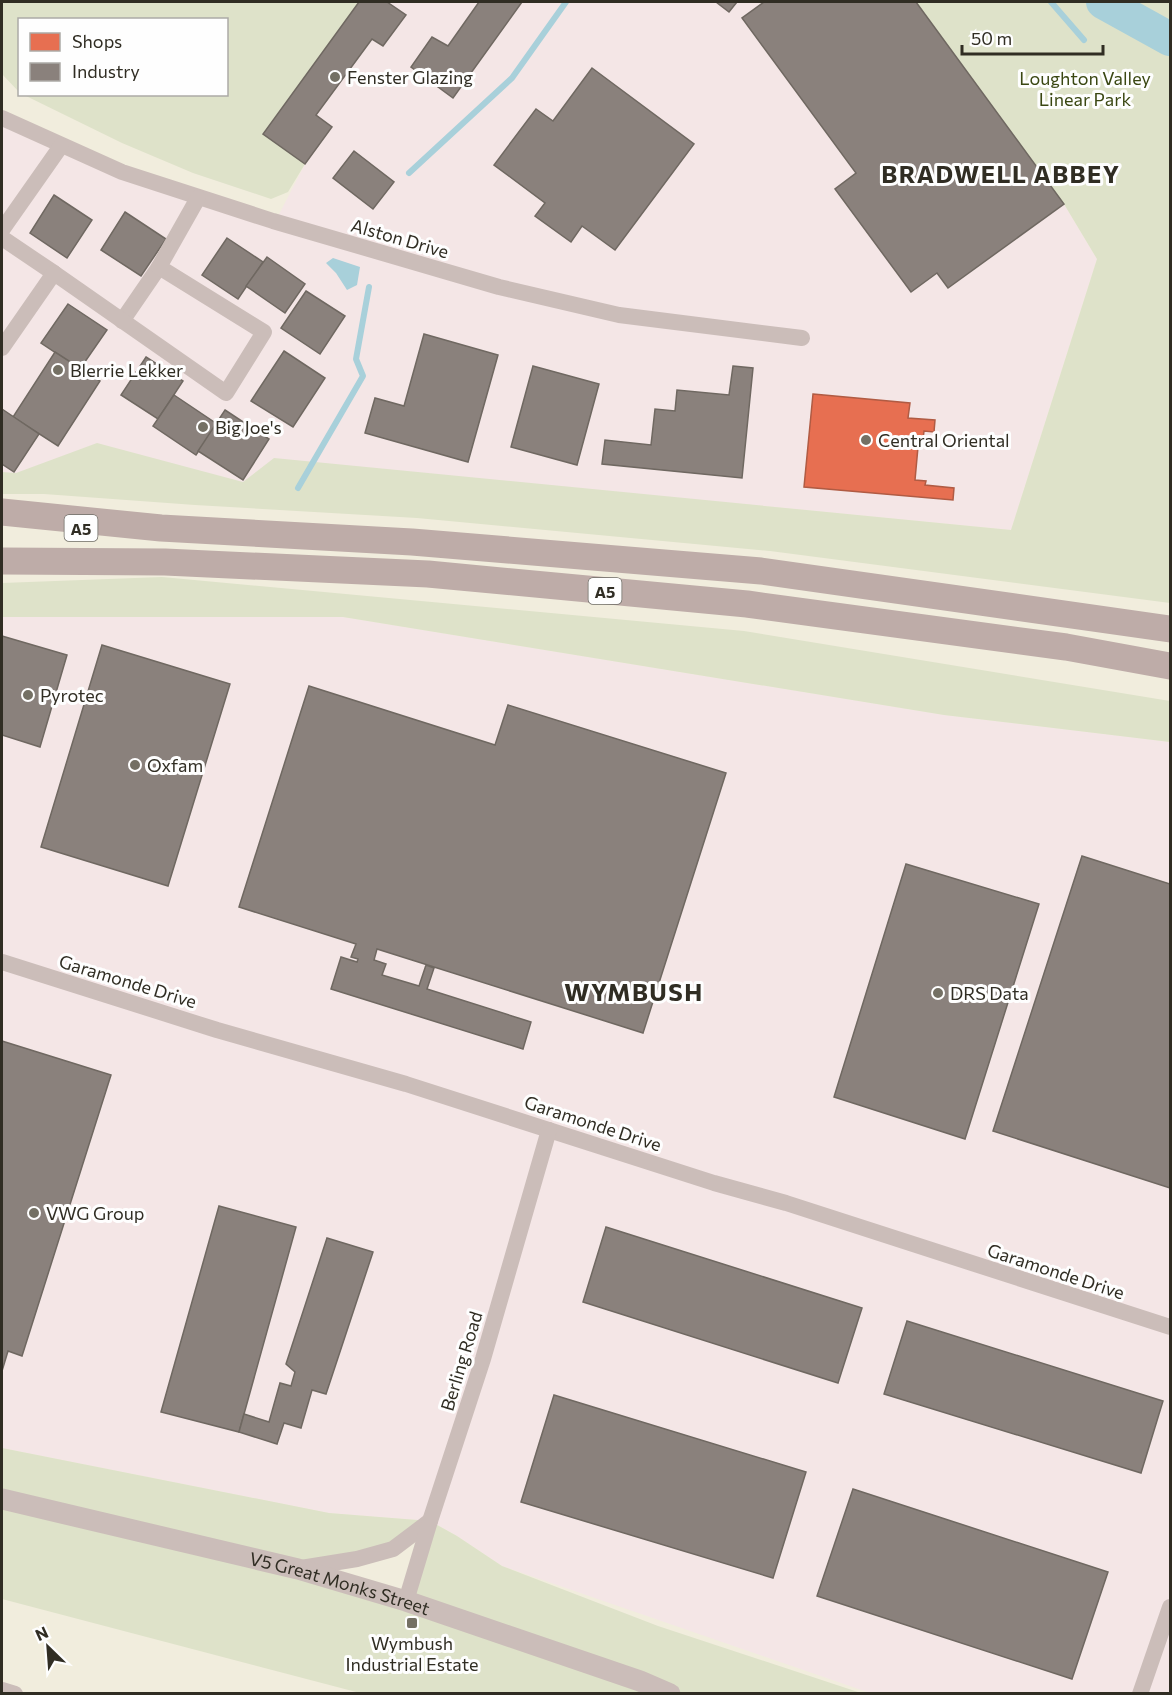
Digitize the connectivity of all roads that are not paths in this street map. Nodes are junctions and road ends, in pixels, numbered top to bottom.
1 (2, 118) edge
2 (61, 146) junction
3 (198, 198) junction
4 (2, 230) edge
5 (2, 238) edge
6 (159, 267) junction
7 (54, 273) junction
8 (122, 321) junction
9 (802, 338) dead end
10 (2, 348) edge
11 (2, 512) edge
12 (161, 528) junction
13 (2, 529) edge
14 (2, 563) edge
15 (1170, 629) edge
16 (1170, 666) edge
17 (2, 962) edge
18 (549, 1131) junction
19 (1170, 1327) edge
20 (2, 1499) edge
21 (430, 1521) junction
22 (297, 1569) junction
23 (406, 1601) junction
24 (1170, 1607) edge
25 (2, 1690) edge
26 (15, 1694) edge
27 (670, 1694) edge
28 (1140, 1694) edge

1 - 2 street, Alston Drive
2 - 3 street, Alston Drive
2 - 4 street
3 - 6 street
3 - 9 street, Alston Drive
5 - 7 street
6 - 8 street
6 - 8 street
7 - 8 street
7 - 10 street
11 - 12 highway
12 - 13 highway, A5
12 - 15 highway, A5
14 - 16 highway, A5
17 - 18 street, Garamonde Drive
18 - 19 street, Garamonde Drive
18 - 21 street, Berling Road
20 - 22 street, V5 Great Monks Street
21 - 22 street
21 - 23 street, Berling Road
22 - 23 street, V5 Great Monks Street
23 - 27 street, V5 Great Monks Street
24 - 28 street
25 - 26 street

